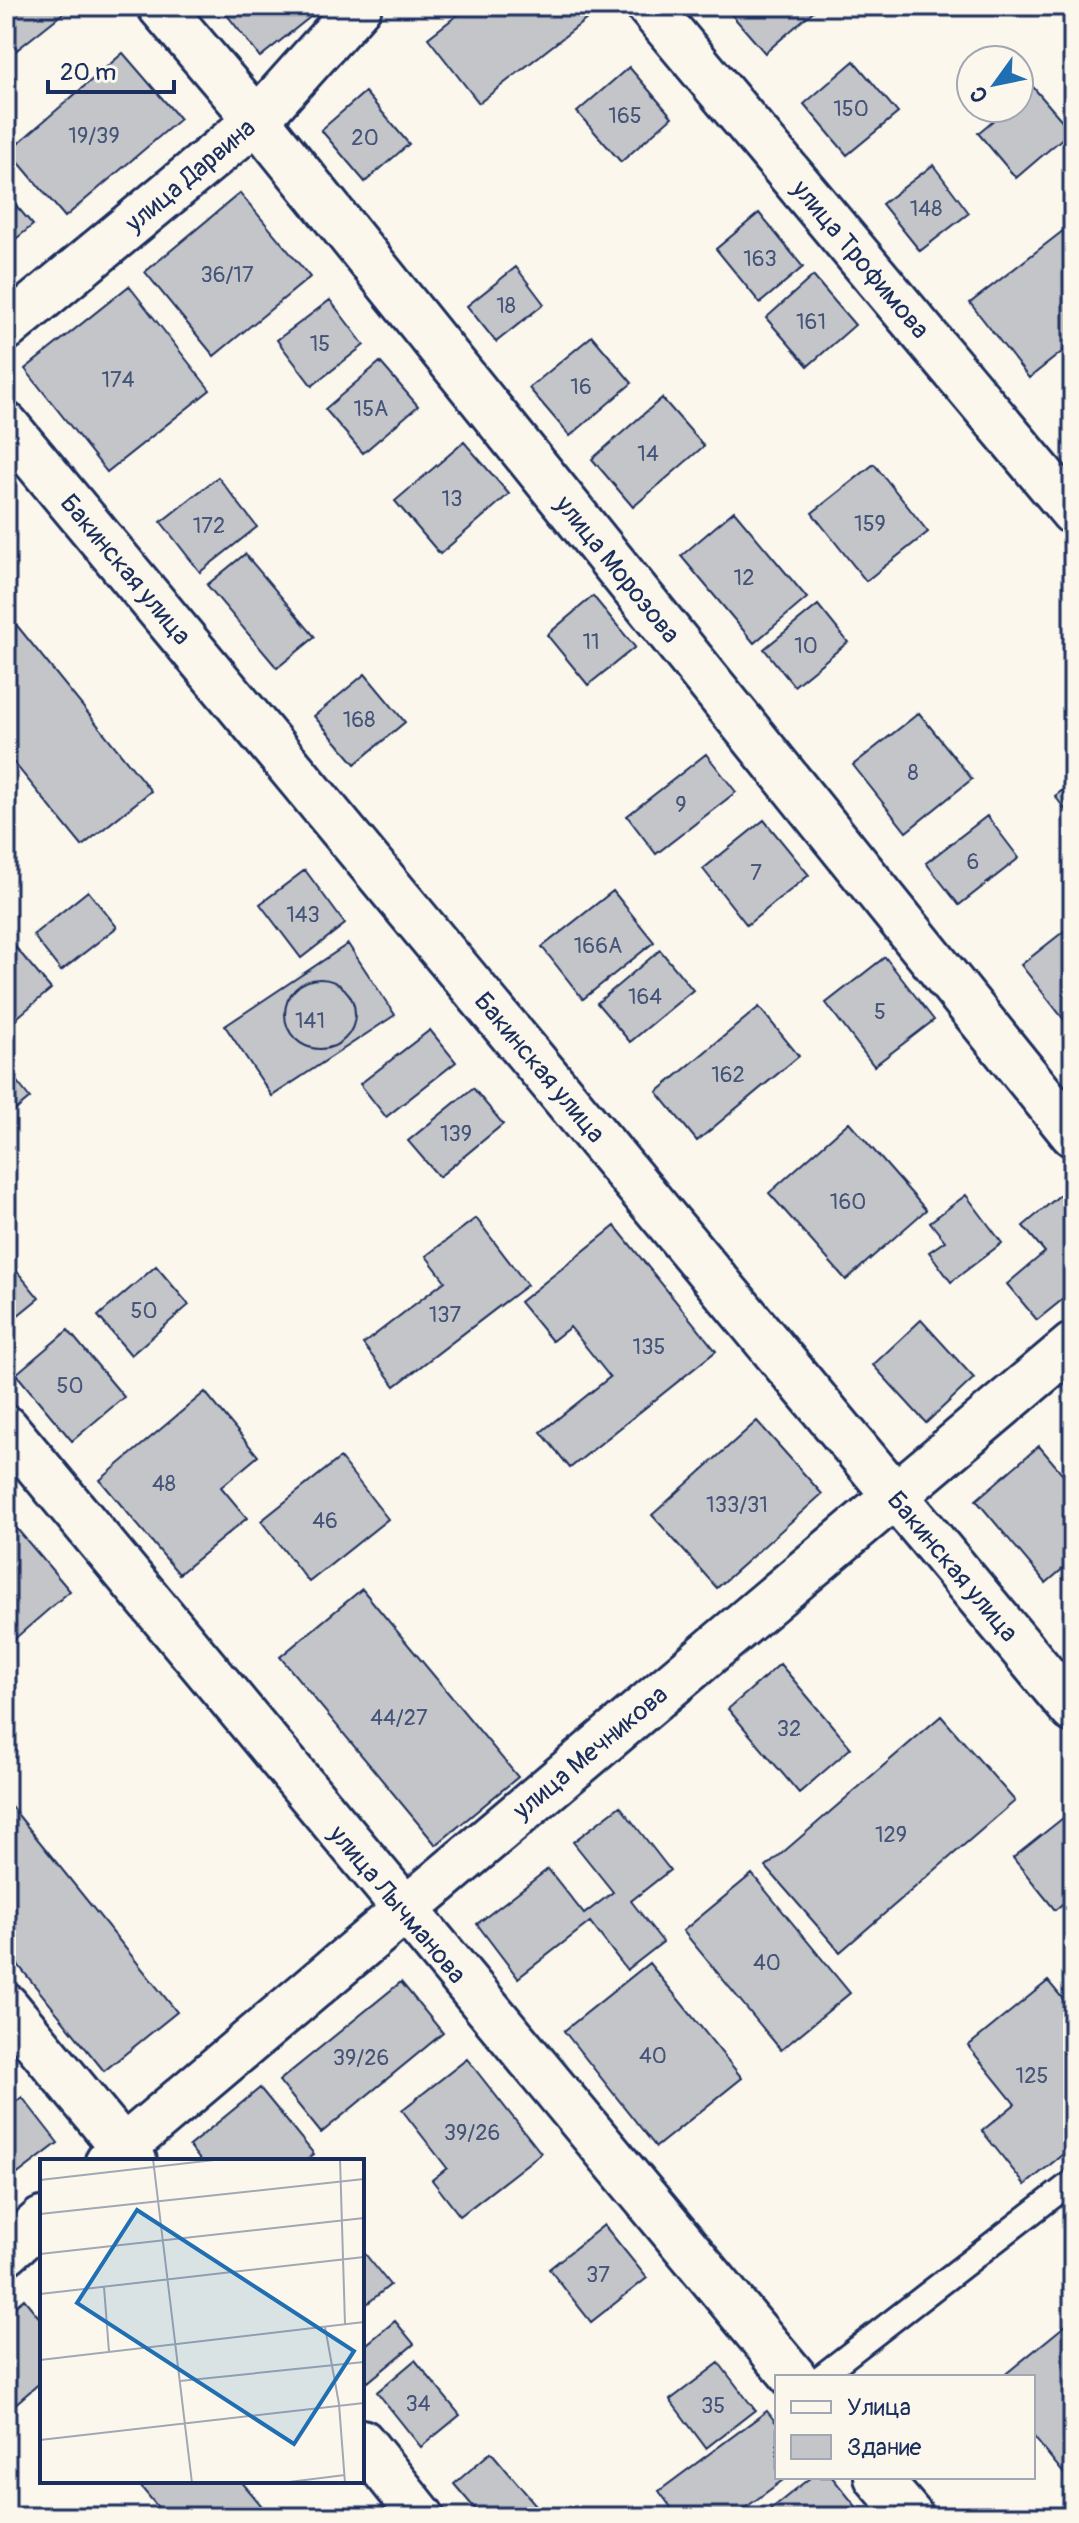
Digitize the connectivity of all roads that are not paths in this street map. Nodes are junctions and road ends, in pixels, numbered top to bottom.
1 (160, 6) edge
2 (359, 6) edge
3 (649, 6) edge
4 (257, 120) junction
5 (6, 328) edge
6 (6, 425) edge
7 (1073, 512) edge
8 (1073, 1134) edge
9 (1073, 1345) edge
10 (6, 1428) edge
11 (894, 1495) junction
12 (1073, 1710) edge
13 (403, 1911) junction
14 (6, 2006) edge
15 (122, 2157) edge
16 (1073, 2181) edge
17 (40, 2222) edge
18 (6, 2252) edge
19 (792, 2375) edge
20 (823, 2375) edge
21 (364, 2444) edge
22 (879, 2479) edge
23 (422, 2517) edge
24 (911, 2517) edge

1 - 4 street, улица Морозова
2 - 4 street, улица Дарвина
3 - 7 street, улица Трофимова
4 - 5 street, улица Дарвина
4 - 8 street, улица Морозова
6 - 11 street, Бакинская улица
9 - 11 street, улица Мечникова
10 - 13 street, улица Лычманова
11 - 12 street, Бакинская улица
11 - 13 street, улица Мечникова
13 - 15 street, улица Мечникова
13 - 19 street, улица Лычманова
14 - 15 street
16 - 20 lane
17 - 18 street
21 - 23 street
22 - 24 street

